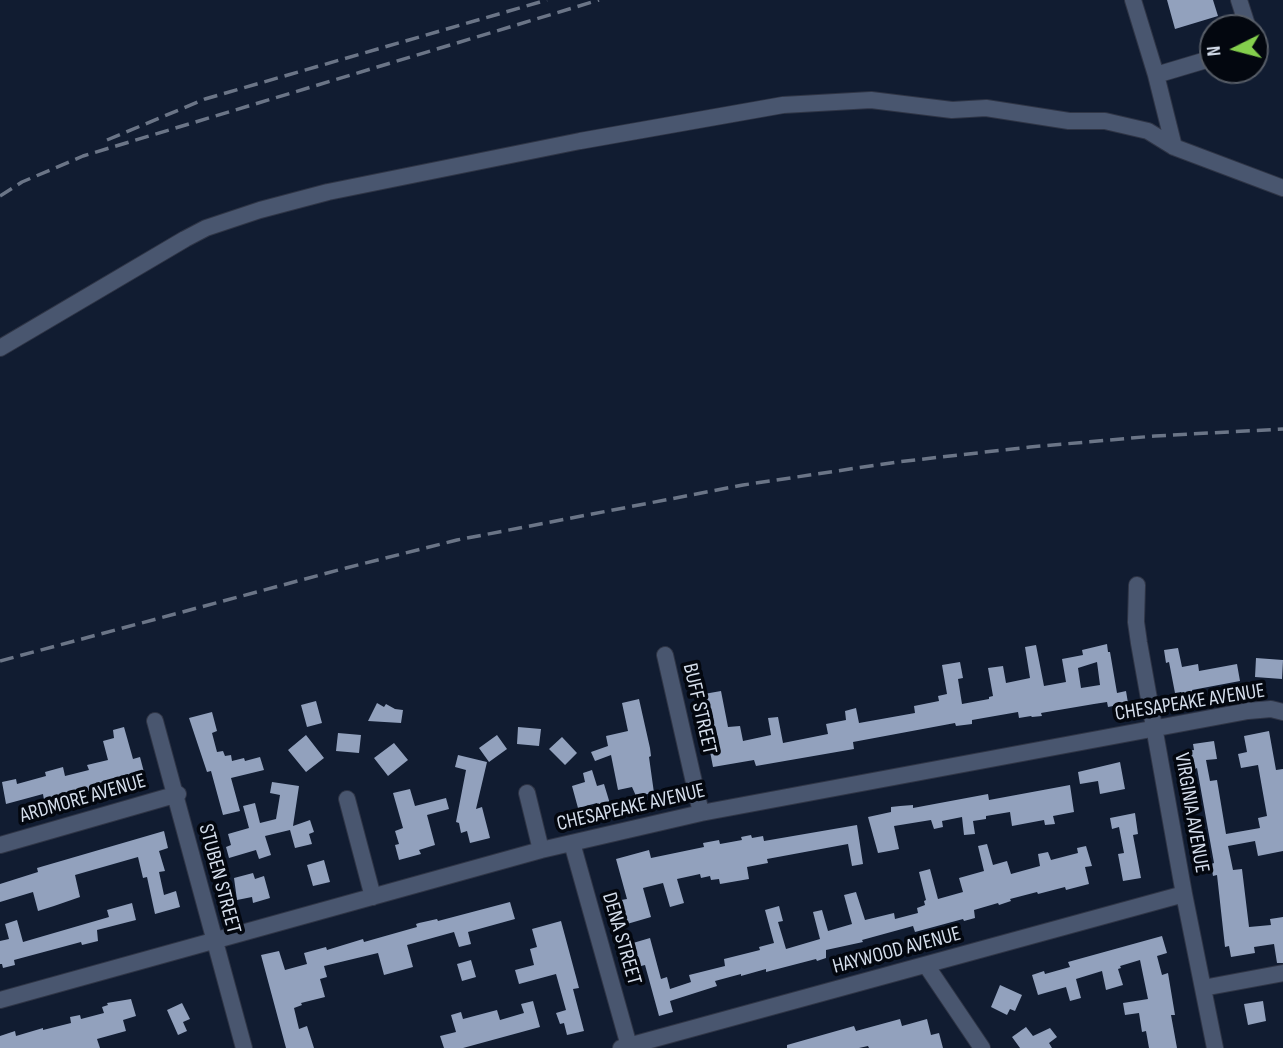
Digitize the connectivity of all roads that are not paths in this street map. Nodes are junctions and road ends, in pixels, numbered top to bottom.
1 (1133, 0) edge
2 (1199, 62) edge
3 (1156, 75) junction
4 (1174, 147) junction
5 (1283, 188) edge
6 (0, 348) edge
7 (1137, 585) dead end
8 (665, 655) dead end
9 (1283, 712) edge
10 (155, 721) dead end
11 (1155, 728) junction
12 (527, 793) dead end
13 (176, 794) junction
14 (347, 799) dead end
15 (701, 813) junction
16 (572, 843) junction
17 (0, 845) edge
18 (541, 850) junction
19 (1184, 894) junction
20 (373, 897) junction
21 (214, 941) junction
22 (926, 965) junction
23 (1283, 973) edge
24 (1203, 988) junction
25 (0, 1000) edge
26 (625, 1047) edge
27 (244, 1048) edge
28 (982, 1048) edge
29 (1215, 1048) edge

1 - 3 street
2 - 3 street
3 - 4 street
4 - 5 street
4 - 6 street
7 - 11 street, VIRGINIA AVENUE
8 - 15 street, BUFF STREET
9 - 11 street, CHESAPEAKE AVENUE
10 - 13 street, STUBEN STREET
11 - 15 street, CHESAPEAKE AVENUE
11 - 19 street, VIRGINIA AVENUE
12 - 18 street
13 - 17 street, ARDMORE AVENUE
13 - 21 street, STUBEN STREET
14 - 20 street
15 - 16 street, CHESAPEAKE AVENUE
16 - 18 street, CHESAPEAKE AVENUE
16 - 26 street, DENA STREET
18 - 20 street, CHESAPEAKE AVENUE
19 - 22 street, HAYWOOD AVENUE
19 - 24 street, VIRGINIA AVENUE
20 - 21 street, CHESAPEAKE AVENUE
21 - 25 street, CHESAPEAKE AVENUE
21 - 27 street, STUBEN STREET
22 - 26 street, HAYWOOD AVENUE
22 - 28 street
23 - 24 street
24 - 29 street, VIRGINIA AVENUE

